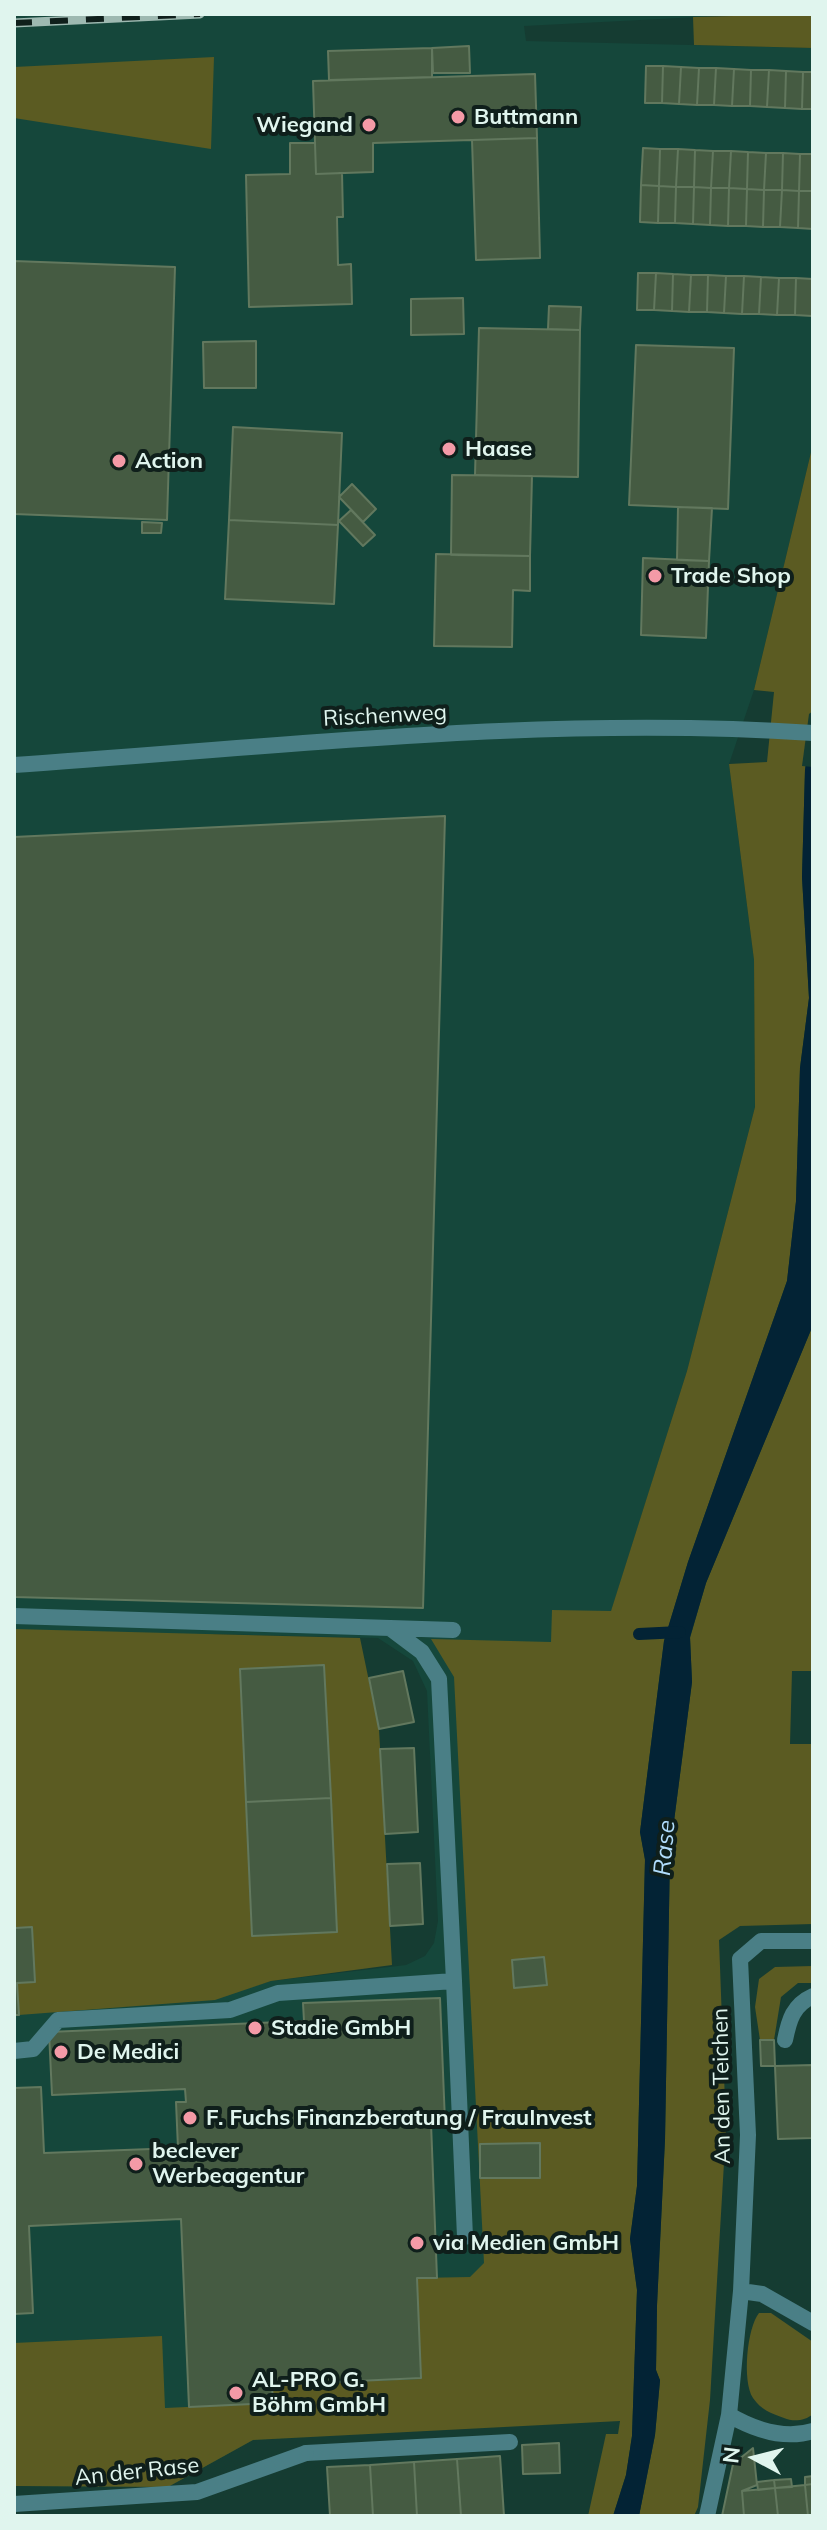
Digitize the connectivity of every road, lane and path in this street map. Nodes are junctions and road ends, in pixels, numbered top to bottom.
1 (813, 733) edge
2 (14, 765) edge
3 (14, 1616) edge
4 (390, 1628) junction
5 (453, 1630) dead end
6 (813, 1941) edge
7 (454, 1981) junction
8 (813, 1996) edge
9 (785, 2040) dead end
10 (14, 2051) edge
11 (465, 2237) dead end
12 (741, 2291) junction
13 (813, 2323) edge
14 (729, 2415) junction
15 (813, 2431) edge
16 (510, 2442) dead end
17 (14, 2504) edge
18 (707, 2516) edge

1 - 2 street, Rischenweg
3 - 4 street
4 - 5 street
4 - 7 street
6 - 12 street, An den Teichen
7 - 10 street
7 - 11 street
8 - 9 street
12 - 13 street
12 - 14 street, An den Teichen
14 - 15 street
14 - 18 street, An den Teichen
16 - 17 street, An der Rase

